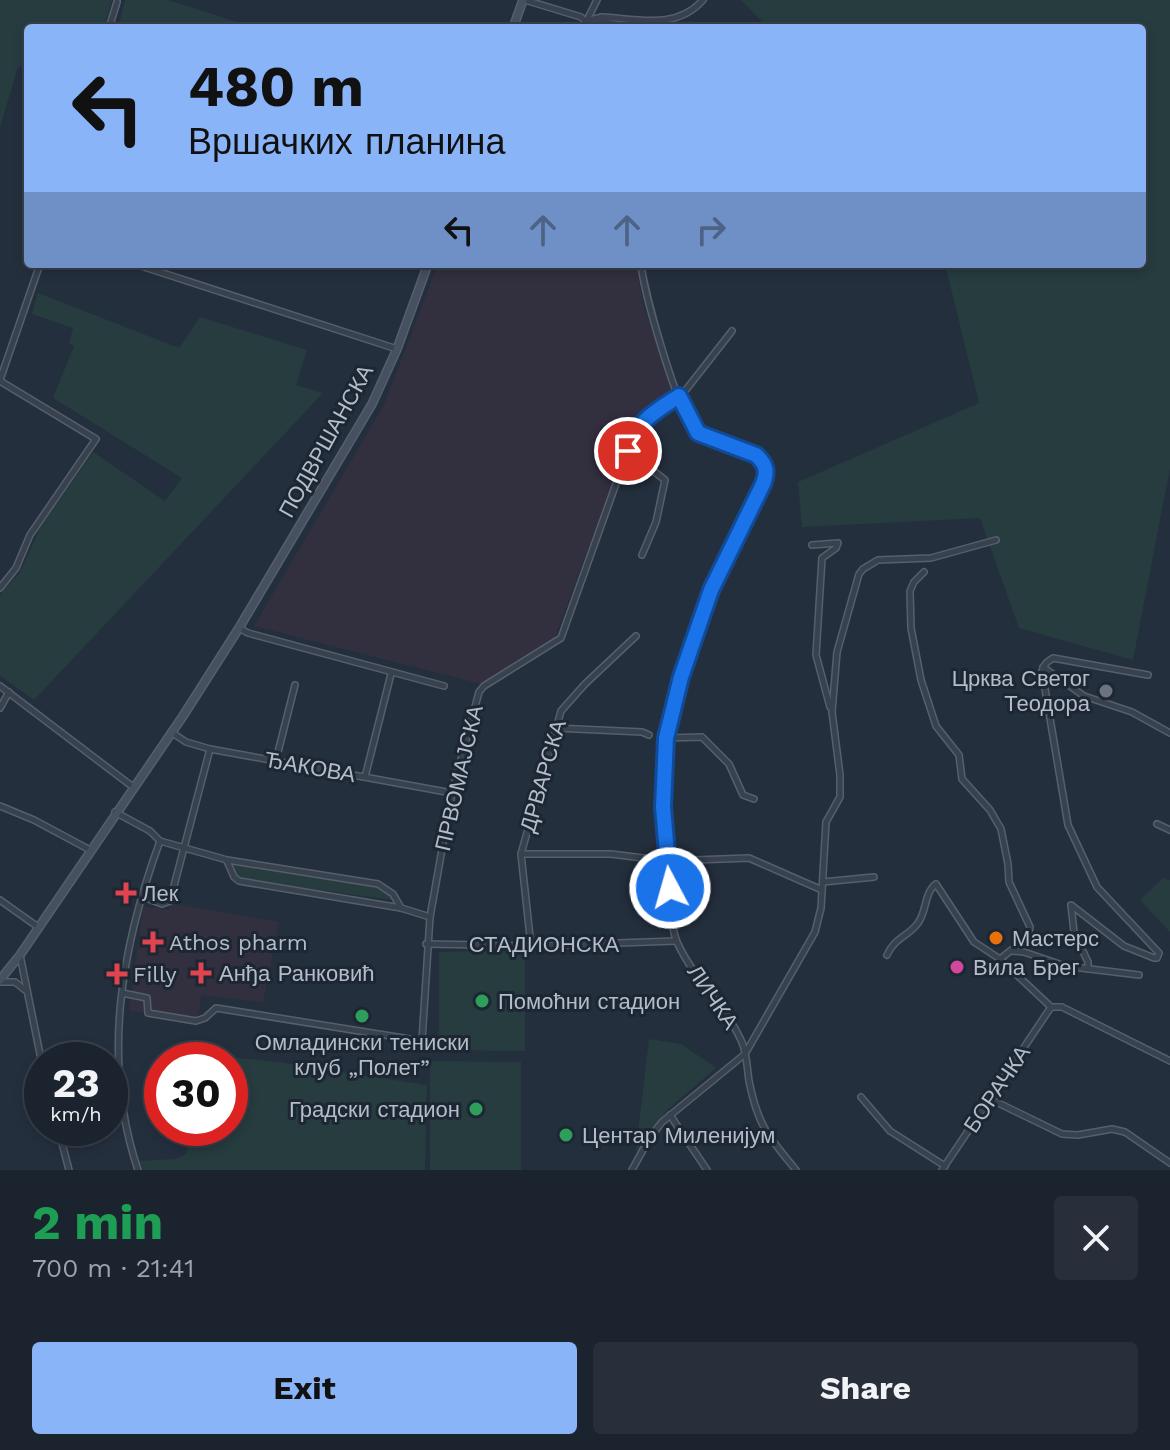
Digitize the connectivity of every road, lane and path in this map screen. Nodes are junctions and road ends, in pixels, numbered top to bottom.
1 (524, 0) edge
2 (597, 0) edge
3 (703, 0) edge
4 (117, 2) edge
5 (594, 19) junction
6 (587, 21) junction
7 (110, 24) edge
8 (515, 24) edge
9 (589, 24) edge
10 (616, 24) edge
11 (39, 268) edge
12 (148, 268) edge
13 (427, 268) edge
14 (641, 268) edge
15 (732, 331) dead end
16 (397, 349) junction
17 (0, 380) edge
18 (679, 396) junction
19 (628, 451) junction
20 (996, 540) dead end
21 (812, 545) dead end
22 (642, 555) dead end
23 (924, 572) dead end
24 (0, 588) edge
25 (239, 628) junction
26 (636, 636) dead end
27 (1043, 667) junction
28 (391, 674) junction
29 (1148, 675) dead end
30 (295, 685) dead end
31 (0, 686) edge
32 (444, 686) dead end
33 (9, 692) junction
34 (0, 708) edge
35 (832, 712) junction
36 (555, 728) junction
37 (171, 732) junction
38 (1170, 733) edge
39 (649, 735) dead end
40 (666, 738) junction
41 (186, 742) junction
42 (161, 747) junction
43 (210, 749) junction
44 (276, 760) junction
45 (365, 777) junction
46 (133, 787) junction
47 (452, 793) junction
48 (754, 799) dead end
49 (0, 806) edge
50 (115, 812) junction
51 (1157, 824) dead end
52 (1170, 830) edge
53 (160, 841) junction
54 (184, 848) junction
55 (90, 850) junction
56 (521, 854) junction
57 (227, 860) junction
58 (667, 861) junction
59 (874, 877) dead end
60 (822, 886) junction
61 (143, 897) junction
62 (0, 900) edge
63 (401, 908) junction
64 (430, 917) junction
65 (38, 927) junction
66 (676, 941) junction
67 (426, 944) junction
68 (531, 946) junction
69 (1011, 951) junction
70 (20, 955) junction
71 (887, 955) dead end
72 (1000, 959) junction
73 (1088, 969) junction
74 (1139, 975) dead end
75 (0, 981) edge
76 (25, 991) junction
77 (122, 993) junction
78 (1051, 1007) junction
79 (37, 1042) edge
80 (745, 1054) junction
81 (1170, 1061) edge
82 (861, 1097) dead end
83 (990, 1099) junction
84 (670, 1115) junction
85 (63, 1146) edge
86 (1170, 1163) edge
87 (944, 1168) edge
88 (633, 1169) edge
89 (69, 1170) edge
90 (138, 1170) edge
91 (707, 1170) edge
92 (796, 1170) edge

1 - 6 street
1 - 8 street
2 - 6 street
3 - 5 street
4 - 7 street
5 - 6 street
5 - 10 street
6 - 9 street
11 - 17 street
12 - 16 street
13 - 16 street, ПОДВРШАНСКА
14 - 18 street
15 - 18 street, ПРВОМАЈСКА
16 - 25 street, ПОДВРШАНСКА
17 - 24 street
18 - 19 street, ПРВОМАЈСКА
18 - 40 street
19 - 22 street
19 - 47 street, ПРВОМАЈСКА
20 - 35 street
21 - 35 street
23 - 69 street
25 - 28 street
25 - 37 street, ПОДВРШАНСКА
26 - 36 street, ДРВАРСКА
27 - 29 street
27 - 38 street
27 - 73 street
28 - 32 street
28 - 45 street
30 - 44 street
31 - 33 street
33 - 34 street
33 - 46 street
35 - 60 street
36 - 39 street
36 - 56 street, ДРВАРСКА
37 - 41 street, ЂАКОВА
37 - 42 street, ПОДВРШАНСКА
40 - 48 street
40 - 58 street
41 - 42 street
41 - 43 street, ЂАКОВА
42 - 46 street, ПОДВРШАНСКА
43 - 44 street, ЂАКОВА
43 - 54 street
44 - 45 street, ЂАКОВА
45 - 47 street, ЂАКОВА
46 - 50 street, ПОДВРШАНСКА
47 - 64 street, ПРВОМАЈСКА
49 - 55 street
50 - 53 street
50 - 55 street, ПОДВРШАНСКА
51 - 52 street
53 - 54 street
53 - 61 street
54 - 57 street
54 - 61 street
55 - 65 street, ПОДВРШАНСКА
56 - 58 street
56 - 68 street, ДРВАРСКА
57 - 63 street
57 - 63 street
58 - 60 street
58 - 66 street
59 - 60 street
60 - 80 street
61 - 77 street
62 - 65 street
63 - 64 street
64 - 67 street, ПРВОМАЈСКА
65 - 70 street, ПОДВРШАНСКА
66 - 68 street, СТАДИОНСКА
66 - 80 street, ЛИЧКА
67 - 68 street, СТАДИОНСКА
67 - 77 street, ПРВОМАЈСКА
69 - 72 street
69 - 73 street
70 - 75 street, ПОДВРШАНСКА
70 - 76 street
71 - 72 street
72 - 78 street
73 - 74 street
75 - 76 street
76 - 79 street
77 - 90 street
78 - 81 street
78 - 83 street, БОРАЧКА
80 - 84 street
80 - 92 street, ЛИЧКА
82 - 87 street
83 - 86 street
83 - 87 street, БОРАЧКА
84 - 88 street
84 - 91 street
85 - 89 street

